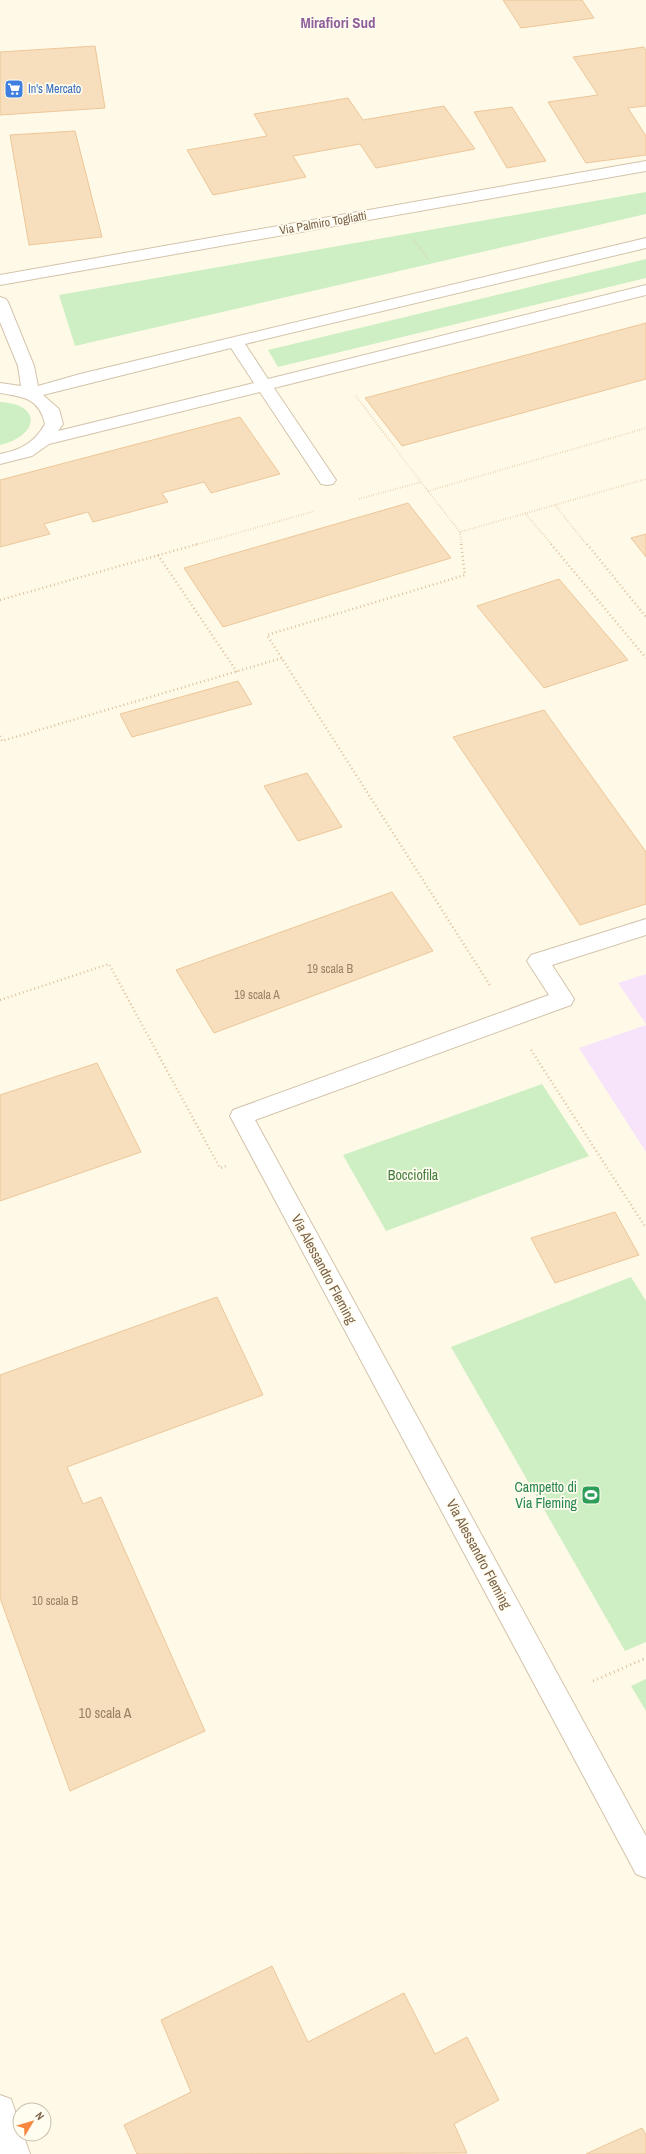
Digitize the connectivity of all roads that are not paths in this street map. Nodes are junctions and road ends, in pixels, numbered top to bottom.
1 (646, 166) edge
2 (646, 243) edge
3 (0, 280) edge
4 (646, 290) edge
5 (0, 302) edge
6 (235, 342) junction
7 (263, 384) junction
8 (0, 388) edge
9 (31, 393) junction
10 (45, 440) junction
11 (0, 459) edge
12 (327, 480) dead end
13 (646, 927) edge
14 (646, 1864) edge
15 (0, 2110) edge
16 (15, 2154) edge

1 - 3 street, Via Palmiro Togliatti
2 - 6 street
4 - 7 street
5 - 9 street
6 - 7 street
6 - 9 street
7 - 10 street
7 - 12 street
8 - 9 street
9 - 10 street
10 - 11 street
13 - 14 street, Via Alessandro Fleming
15 - 16 street

